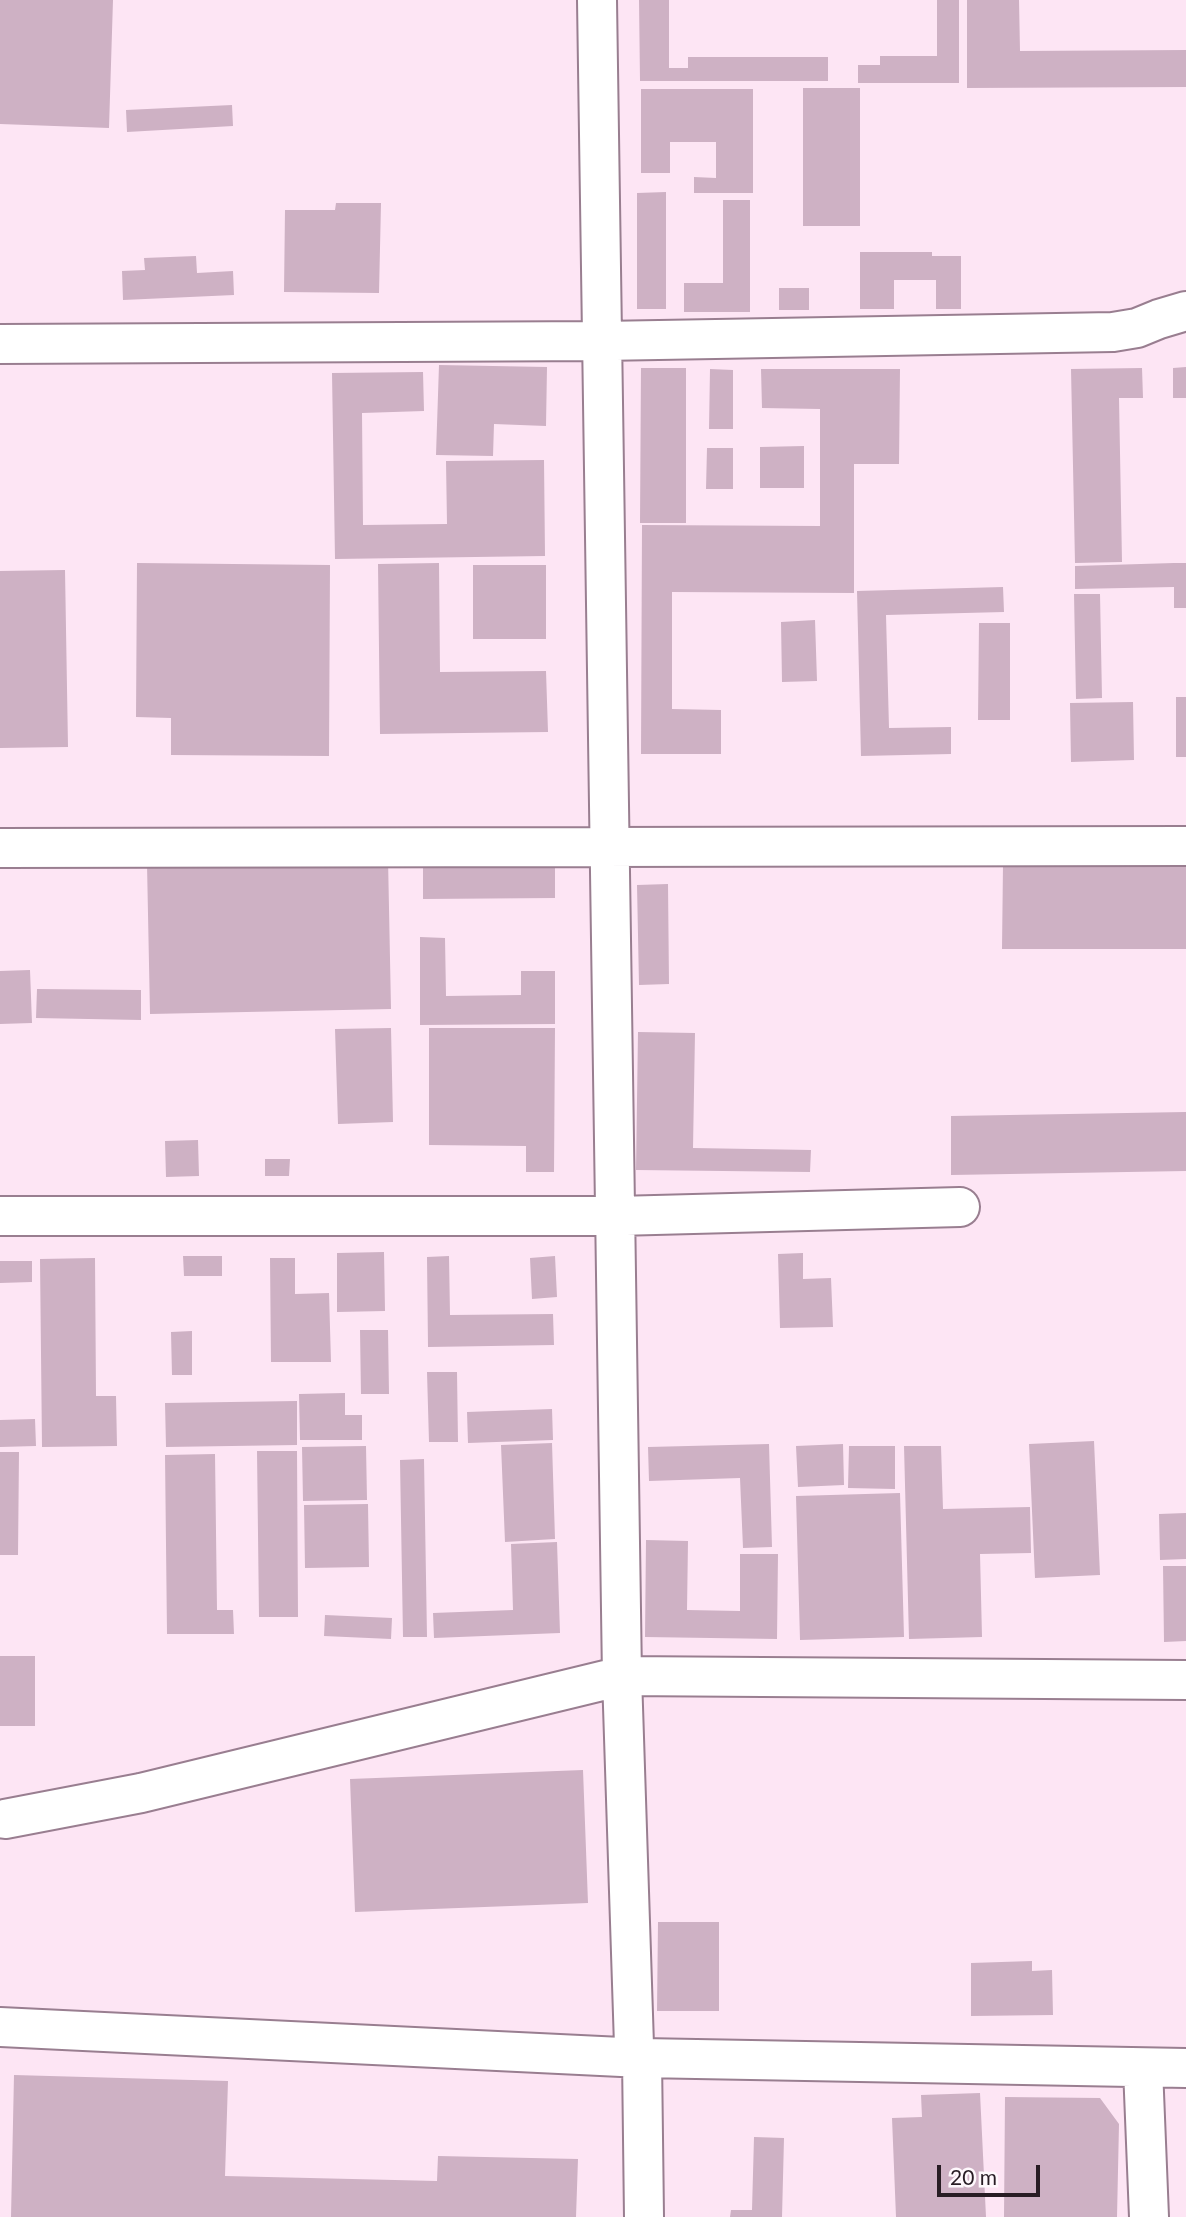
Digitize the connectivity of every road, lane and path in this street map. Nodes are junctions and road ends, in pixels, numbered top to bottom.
1 (597, 0) edge
2 (1186, 311) edge
3 (602, 341) junction
4 (0, 344) edge
5 (608, 846) junction
6 (1186, 846) edge
7 (0, 848) edge
8 (960, 1207) dead end
9 (0, 1216) edge
10 (617, 1216) junction
11 (622, 1676) junction
12 (1186, 1680) edge
13 (5, 1819) dead end
14 (0, 2027) edge
15 (642, 2058) junction
16 (1143, 2068) junction
17 (1186, 2068) edge
18 (644, 2217) edge
19 (1149, 2217) edge

1 - 3 street
2 - 3 street
3 - 4 street
3 - 5 street
5 - 6 street
5 - 7 street
5 - 10 street
8 - 10 street
9 - 10 street
10 - 11 street
11 - 12 street
11 - 13 street
11 - 15 street
14 - 15 street
15 - 16 street
15 - 18 street
16 - 17 street
16 - 19 street

